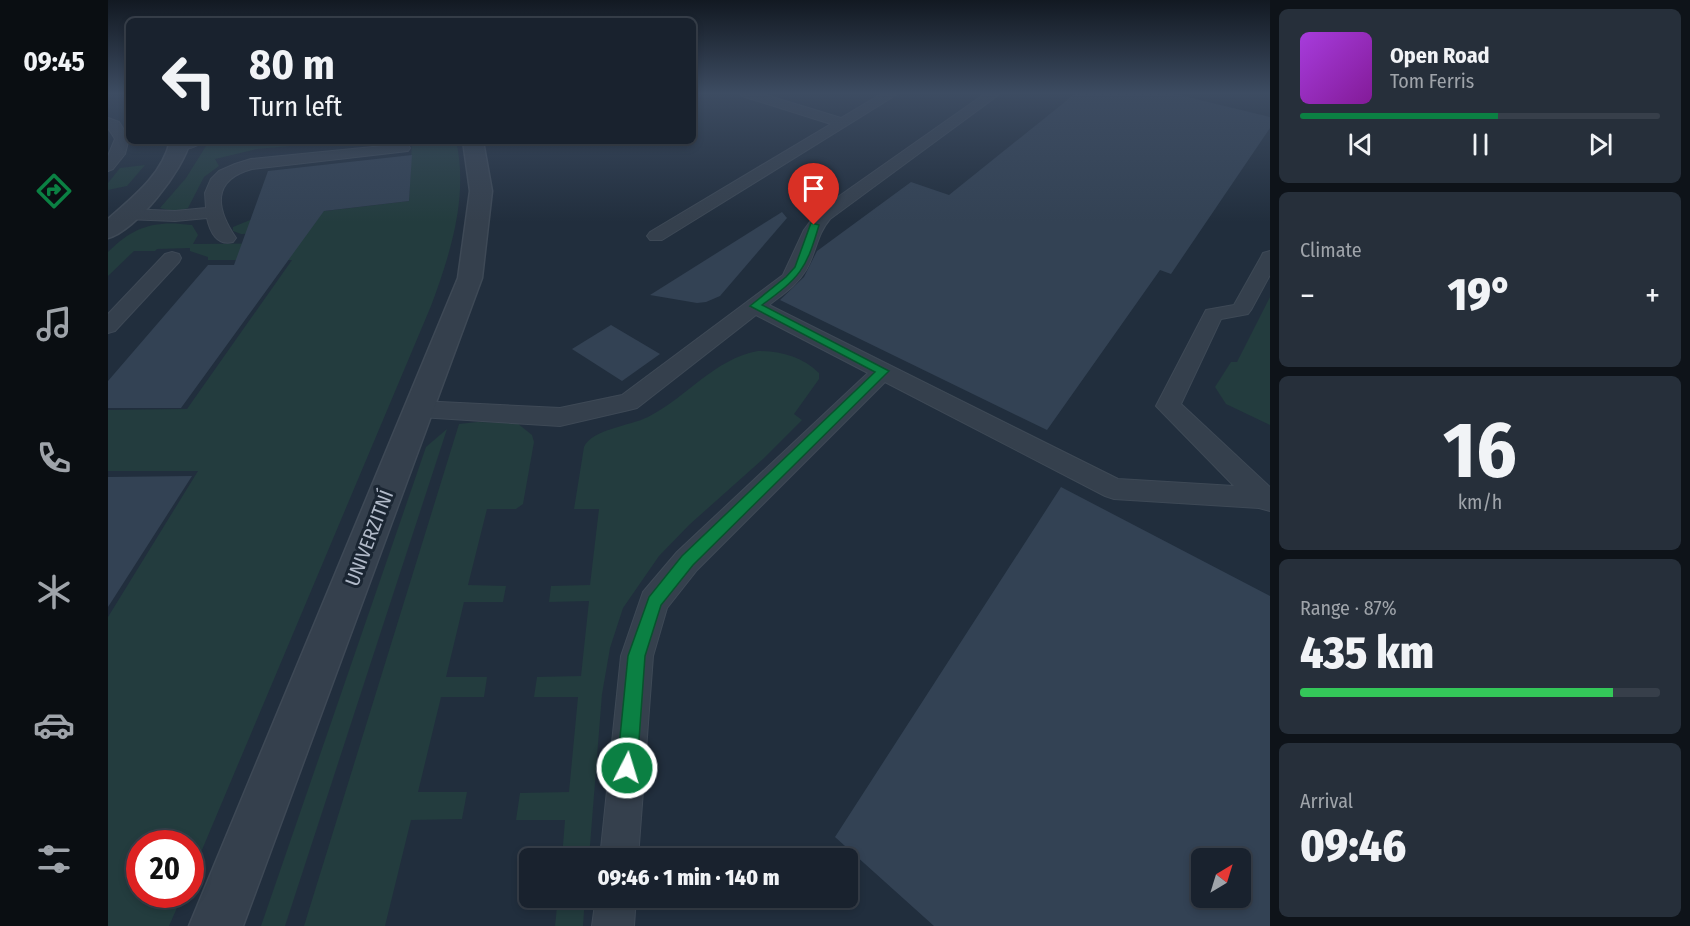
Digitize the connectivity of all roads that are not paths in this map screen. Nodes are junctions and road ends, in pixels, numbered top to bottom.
1 (120, 136) edge
2 (820, 136) edge
3 (934, 136) edge
4 (184, 144) edge
5 (473, 144) edge
6 (403, 148) dead end
7 (108, 166) edge
8 (214, 212) junction
9 (126, 214) junction
10 (108, 231) edge
11 (656, 236) dead end
12 (227, 238) dead end
13 (1270, 257) edge
14 (172, 258) dead end
15 (755, 306) junction
16 (109, 323) edge
17 (883, 371) junction
18 (420, 409) junction
19 (1267, 500) edge
20 (620, 848) edge
21 (615, 908) edge
22 (216, 926) edge
23 (613, 926) edge

1 - 7 lane
2 - 11 lane
3 - 15 lane
4 - 9 street
5 - 18 street, UNIVERZITNÍ
6 - 8 lane
8 - 9 lane
8 - 12 lane
9 - 10 street
13 - 19 lane
14 - 16 lane
15 - 17 lane
15 - 18 lane
17 - 19 lane
17 - 20 lane
18 - 22 street, UNIVERZITNÍ
21 - 23 lane

